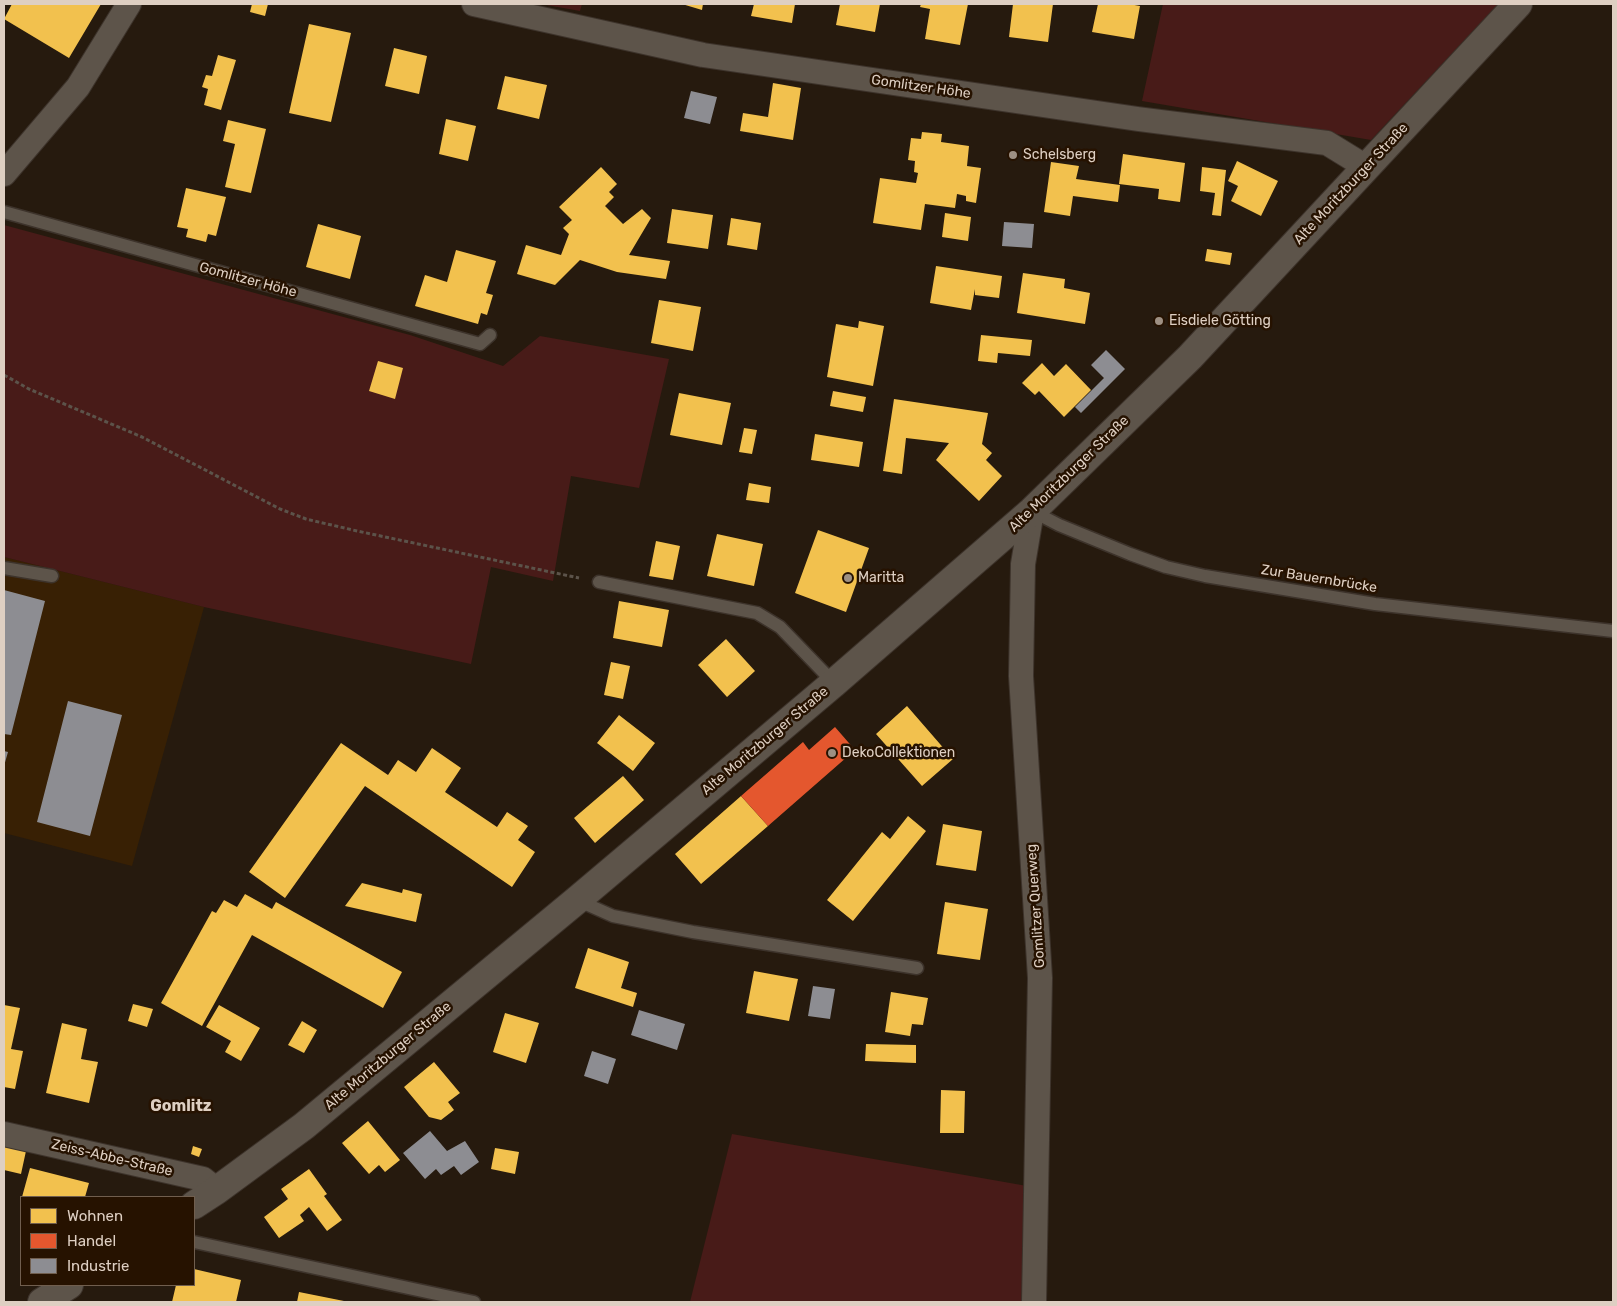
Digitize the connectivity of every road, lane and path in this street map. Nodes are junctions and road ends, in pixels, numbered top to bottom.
1 (130, 4) edge
2 (474, 4) edge
3 (1518, 4) edge
4 (1366, 167) junction
5 (4, 174) edge
6 (4, 212) edge
7 (490, 334) dead end
8 (4, 375) edge
9 (1032, 511) junction
10 (4, 568) edge
11 (52, 576) dead end
12 (599, 582) joint
13 (1613, 631) edge
14 (834, 683) junction
15 (577, 900) junction
16 (917, 968) dead end
17 (4, 1134) edge
18 (217, 1190) junction
19 (195, 1204) edge
20 (195, 1242) edge
21 (67, 1286) edge
22 (42, 1302) edge
23 (474, 1302) edge
24 (1034, 1302) edge

1 - 5 street
2 - 4 street, Gomlitzer Höhe
3 - 4 main road, Alte Moritzburger Straße
4 - 9 main road, Alte Moritzburger Straße
6 - 7 lane, Gomlitzer Höhe
8 - 12 path
9 - 13 lane, Zur Bauernbrücke
9 - 14 main road, Alte Moritzburger Straße
9 - 24 street, Gomlitzer Querweg
10 - 11 lane
12 - 14 lane
14 - 15 main road, Alte Moritzburger Straße
15 - 16 lane
15 - 18 main road, Alte Moritzburger Straße
17 - 18 street, Zeiss-Abbe-Straße
18 - 19 main road, Alte Moritzburger Straße
20 - 23 lane
21 - 22 main road

